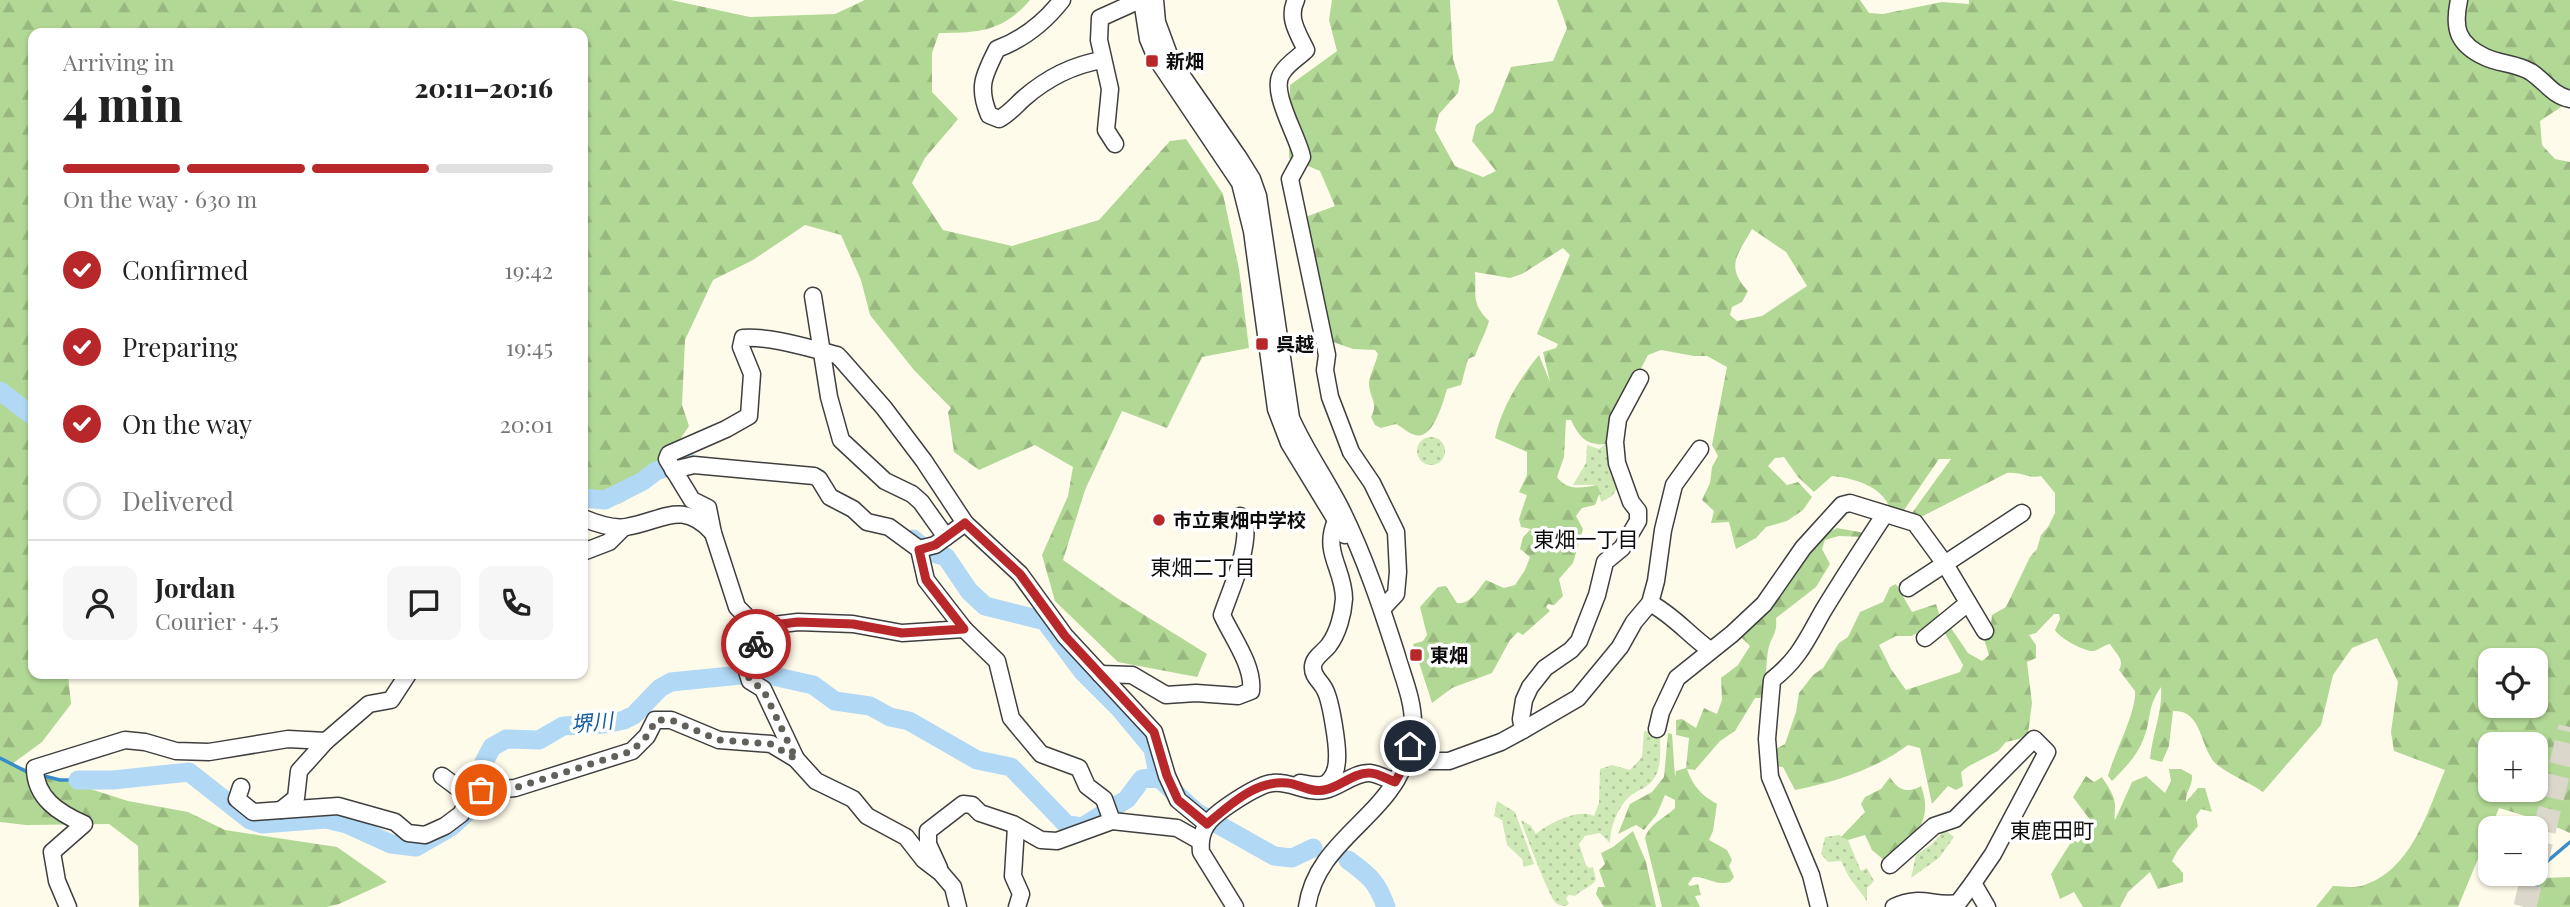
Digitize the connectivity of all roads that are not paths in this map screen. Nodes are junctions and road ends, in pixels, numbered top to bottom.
1 (1062, 0) edge
2 (1141, 0) edge
3 (1155, 0) edge
4 (1296, 0) edge
5 (2459, 0) edge
6 (1102, 60) junction
7 (2570, 99) edge
8 (1115, 144) dead end
9 (813, 296) dead end
10 (821, 352) junction
11 (1640, 377) dead end
12 (1700, 449) dead end
13 (673, 470) junction
14 (2022, 513) dead end
15 (1885, 514) junction
16 (1240, 516) dead end
17 (588, 519) edge
18 (1336, 522) junction
19 (965, 523) junction
20 (623, 528) junction
21 (713, 533) junction
22 (946, 537) junction
23 (588, 550) edge
24 (919, 550) junction
25 (1945, 564) junction
26 (1369, 568) junction
27 (1909, 588) dead end
28 (1650, 603) junction
29 (1968, 603) junction
30 (1382, 609) junction
31 (757, 627) junction
32 (964, 629) junction
33 (1985, 631) dead end
34 (1925, 638) dead end
35 (1710, 650) junction
36 (1100, 674) junction
37 (405, 679) edge
38 (1657, 729) dead end
39 (1523, 730) junction
40 (326, 741) junction
41 (1408, 754) junction
42 (796, 759) junction
43 (442, 776) dead end
44 (1395, 782) junction
45 (1298, 786) junction
46 (241, 787) dead end
47 (470, 797) junction
48 (281, 810) junction
49 (1112, 821) junction
50 (1207, 824) junction
51 (1016, 827) junction
52 (1200, 841) junction
53 (1890, 865) dead end
54 (941, 873) junction
55 (1973, 883) junction
56 (68, 907) edge
57 (958, 907) edge
58 (1017, 907) edge
59 (1234, 907) edge
60 (1307, 907) edge
61 (1819, 907) edge
62 (1894, 907) edge
63 (1987, 907) edge

1 - 6 street
2 - 6 street
2 - 18 street
3 - 26 street
4 - 30 street
5 - 7 street
6 - 8 street
9 - 10 street
10 - 13 street
10 - 19 street
10 - 22 street
11 - 39 street
12 - 28 street
13 - 21 street
13 - 24 street
14 - 25 street
15 - 25 street
15 - 35 street
15 - 61 street
16 - 36 street
17 - 20 street
18 - 26 street
18 - 45 street
19 - 22 street
19 - 36 street
20 - 21 street
20 - 23 street
21 - 31 street
22 - 24 street
24 - 32 street
25 - 27 street
25 - 29 street
26 - 30 street
28 - 35 street
28 - 39 street
29 - 33 street
29 - 34 street
30 - 41 street
31 - 32 street
31 - 42 street
32 - 49 street
35 - 38 street
36 - 50 street
37 - 40 street
39 - 41 street
40 - 48 street
40 - 56 street
41 - 44 street
42 - 47 street
42 - 54 street
43 - 47 street
44 - 45 street
44 - 60 street
45 - 50 street
46 - 48 street
47 - 48 street
49 - 51 street
49 - 52 street
50 - 52 street
51 - 54 street
51 - 58 street
52 - 59 street
53 - 55 street
54 - 57 street
55 - 62 street
55 - 63 street

